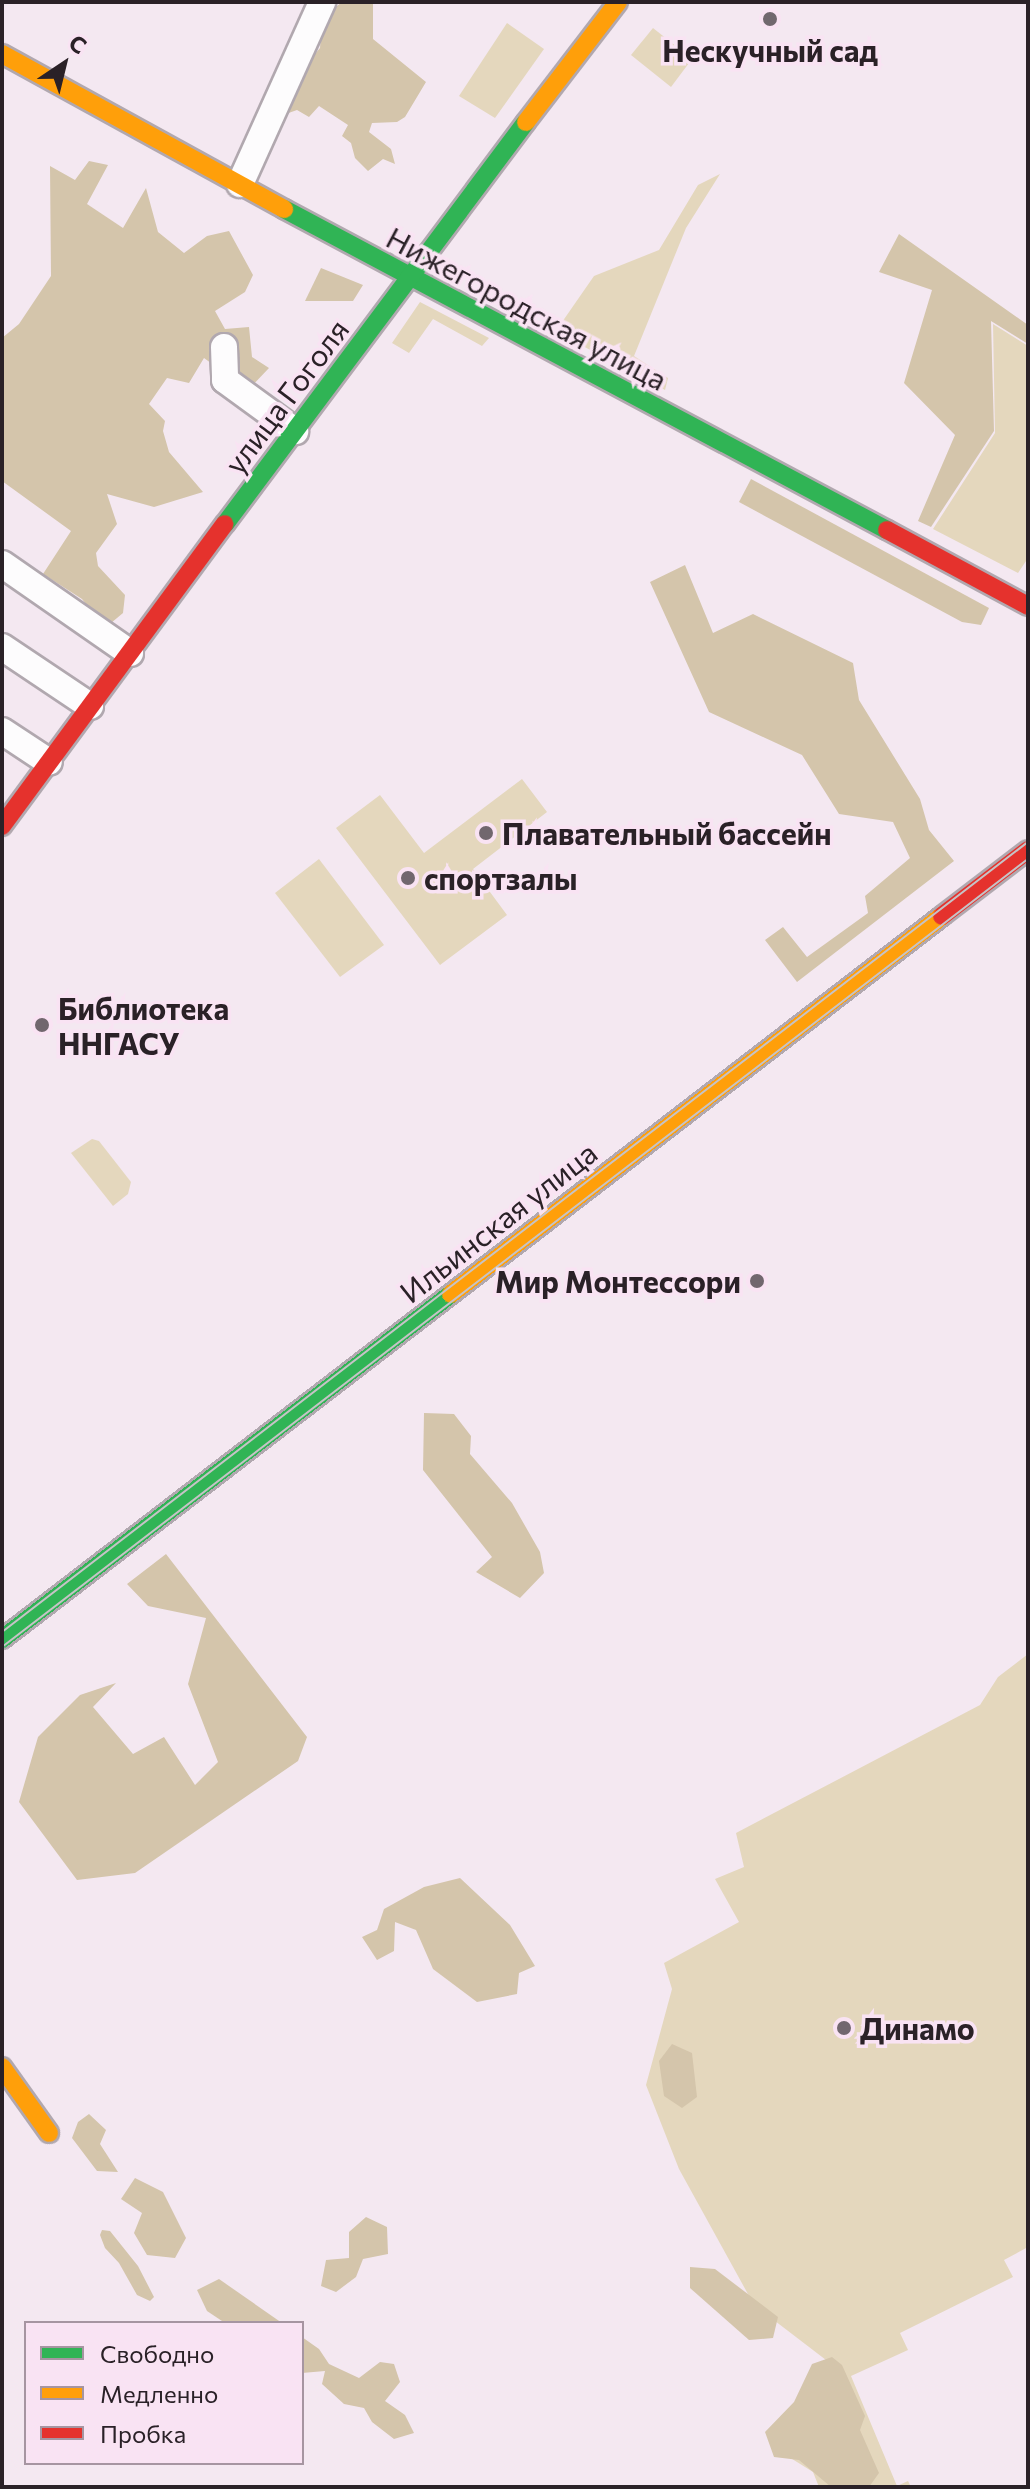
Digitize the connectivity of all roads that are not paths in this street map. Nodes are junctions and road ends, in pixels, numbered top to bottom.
1 (322, 2) edge
2 (618, 2) edge
3 (2, 54) edge
4 (240, 184) junction
5 (408, 278) junction
6 (224, 347) dead end
7 (295, 431) junction
8 (2, 564) edge
9 (1028, 606) edge
10 (2, 647) edge
11 (130, 653) junction
12 (90, 706) junction
13 (2, 731) edge
14 (49, 762) junction
15 (2, 826) edge
16 (1028, 850) edge
17 (2, 1639) edge
18 (2, 2067) edge
19 (49, 2133) dead end

1 - 4 street
2 - 5 street, улица Гоголя
3 - 4 street, Нижегородская улица
4 - 5 street, Нижегородская улица
5 - 7 street, улица Гоголя
5 - 9 street, Нижегородская улица
6 - 7 street
7 - 11 street, улица Гоголя
8 - 11 street
10 - 12 street
11 - 12 street, улица Гоголя
12 - 14 street, улица Гоголя
13 - 14 street
14 - 15 street, улица Гоголя
16 - 17 street, Ильинская улица
18 - 19 street

